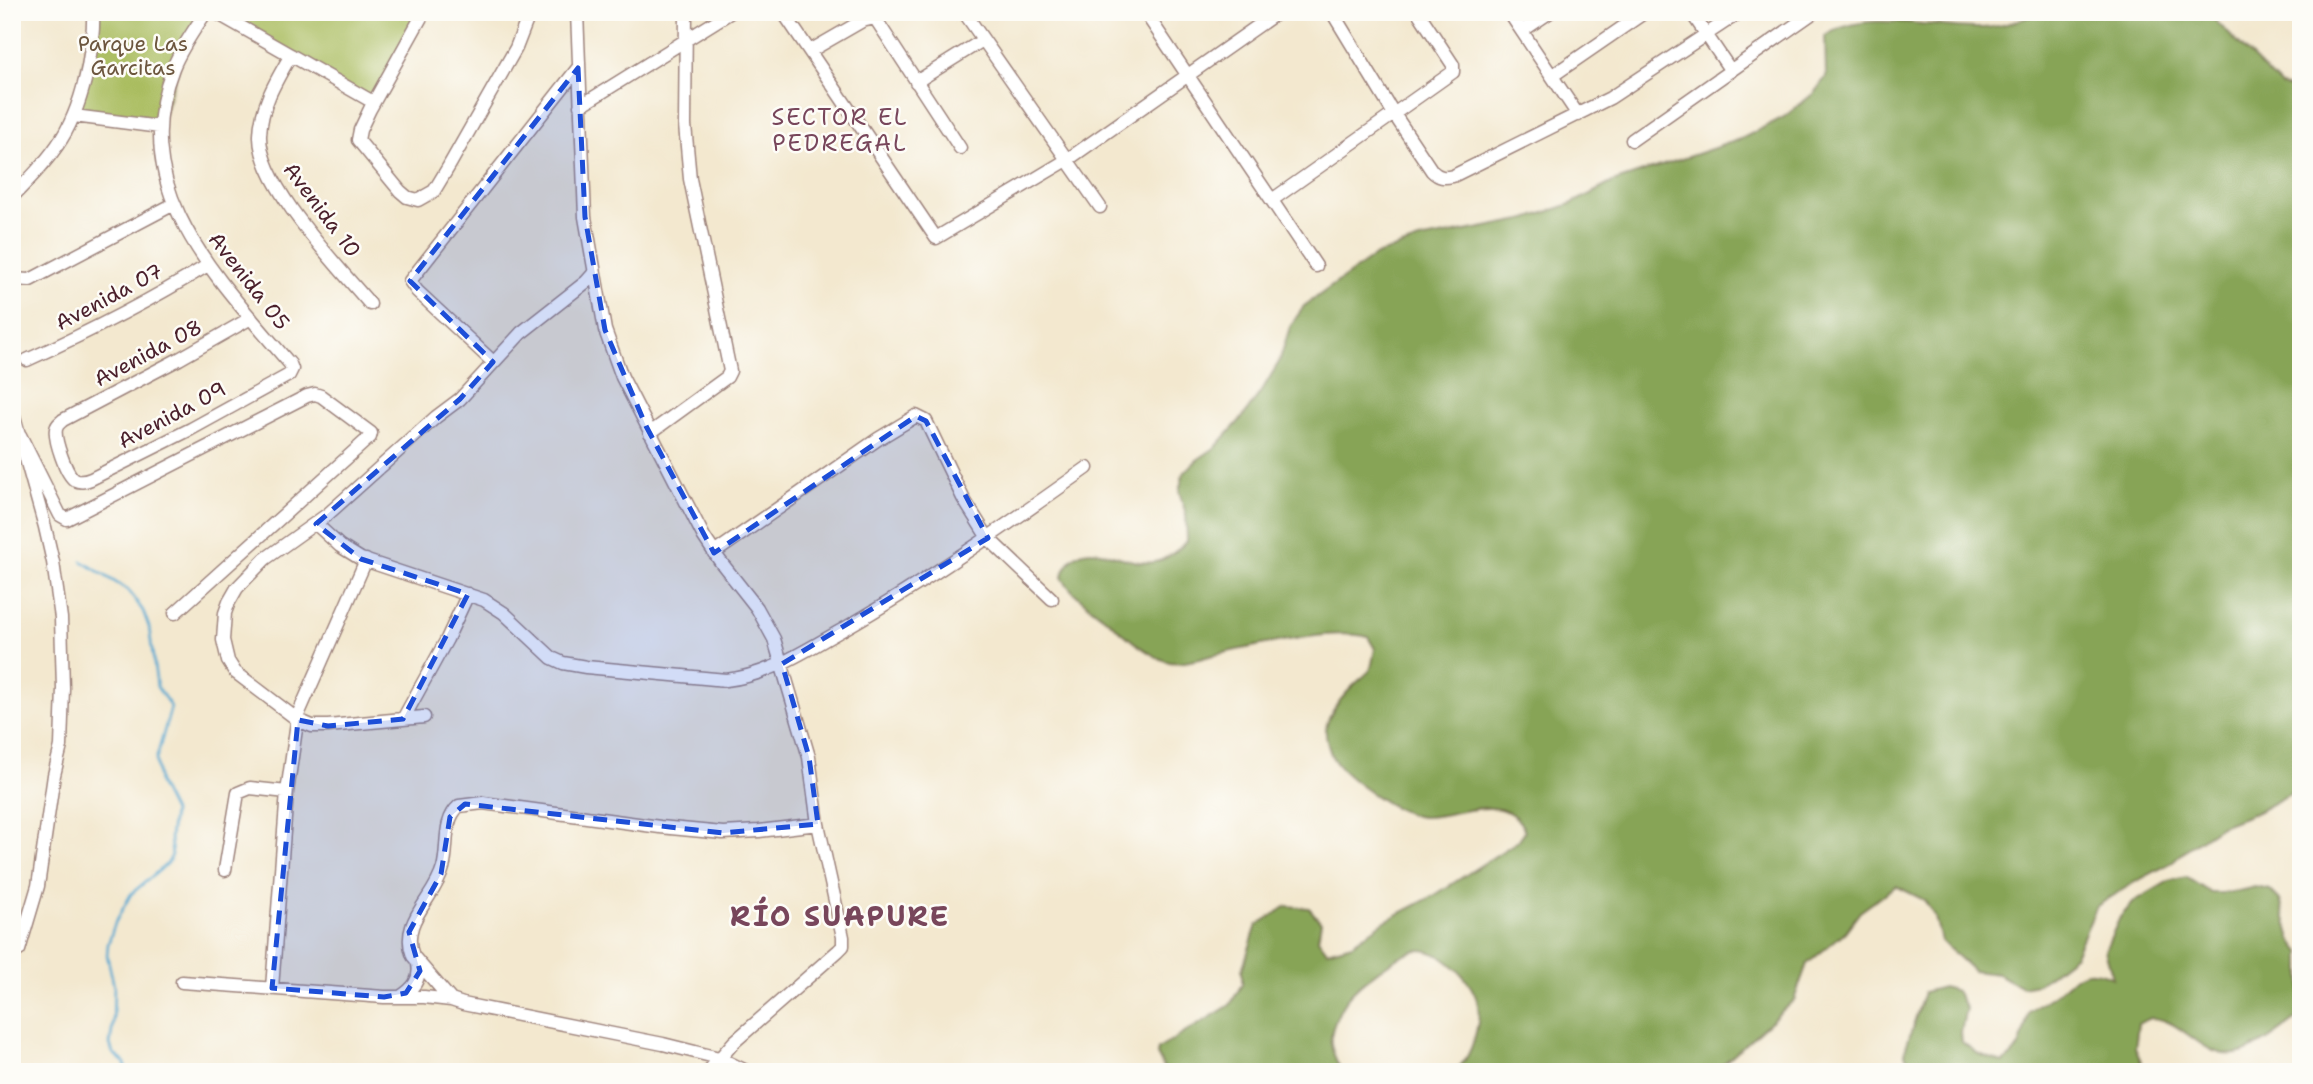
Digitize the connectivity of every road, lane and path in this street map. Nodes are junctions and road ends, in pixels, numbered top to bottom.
1 (93, 12) edge
2 (206, 12) edge
3 (215, 12) edge
4 (424, 12) edge
5 (530, 12) edge
6 (577, 12) edge
7 (685, 12) edge
8 (731, 12) edge
9 (783, 12) edge
10 (964, 12) edge
11 (1145, 12) edge
12 (1278, 12) edge
13 (1332, 12) edge
14 (1418, 12) edge
15 (1509, 12) edge
16 (1550, 12) edge
17 (1645, 12) edge
18 (1691, 12) edge
19 (1740, 12) edge
20 (1814, 12) edge
21 (1522, 31) junction
22 (1706, 35) junction
23 (983, 40) junction
24 (686, 41) junction
25 (810, 51) junction
26 (291, 55) junction
27 (578, 68) junction
28 (1731, 71) junction
29 (1188, 76) junction
30 (1552, 76) junction
31 (916, 82) junction
32 (373, 103) junction
33 (580, 106) junction
34 (1394, 114) junction
35 (1578, 115) junction
36 (74, 116) junction
37 (160, 127) junction
38 (1632, 140) dead end
39 (960, 148) dead end
40 (1067, 160) junction
41 (12, 197) edge
42 (1272, 200) junction
43 (174, 204) junction
44 (1100, 207) dead end
45 (208, 265) junction
46 (1316, 266) dead end
47 (594, 273) junction
48 (12, 279) edge
49 (370, 304) dead end
50 (251, 318) junction
51 (27, 360) dead end
52 (493, 362) junction
53 (289, 375) joint
54 (12, 409) edge
55 (650, 433) junction
56 (20, 435) junction
57 (1087, 468) dead end
58 (72, 478) joint
59 (316, 524) junction
60 (988, 538) junction
61 (714, 553) junction
62 (366, 560) junction
63 (468, 594) junction
64 (1052, 599) dead end
65 (175, 613) dead end
66 (782, 664) junction
67 (424, 717) dead end
68 (402, 719) junction
69 (298, 720) junction
70 (287, 792) junction
71 (818, 824) junction
72 (225, 870) dead end
73 (19, 950) dead end
74 (418, 963) junction
75 (182, 982) dead end
76 (272, 988) junction
77 (400, 997) junction
78 (451, 1000) junction
79 (719, 1058) junction
80 (708, 1072) edge
81 (748, 1072) edge

1 - 36 street
2 - 37 street, Avenida 05
3 - 26 street
4 - 32 street
5 - 32 street
6 - 27 street
7 - 24 street
8 - 24 street
9 - 25 street
10 - 23 street
11 - 29 street
12 - 29 street
13 - 34 street
14 - 34 street
15 - 21 street
16 - 21 street
17 - 30 street
18 - 22 street
19 - 22 street
20 - 28 street
21 - 30 street
22 - 28 street
22 - 35 street
23 - 31 street
23 - 40 street
24 - 33 street
24 - 55 street
25 - 31 street
25 - 40 street
26 - 32 street
26 - 49 street, Avenida 10
27 - 33 street
27 - 52 street
28 - 38 street
29 - 40 street
29 - 42 street
30 - 35 street
31 - 39 street
33 - 47 street
34 - 35 street
34 - 42 street
36 - 37 street
36 - 41 street
37 - 43 street, Avenida 05
40 - 44 street
42 - 46 street
43 - 45 street, Avenida 05
43 - 48 street
45 - 50 street, Avenida 05
45 - 51 street, Avenida 07
47 - 52 street
47 - 55 street
50 - 53 street, Avenida 05
50 - 58 street, Avenida 08
52 - 59 street
53 - 58 street, Avenida 09
54 - 56 street
55 - 61 street
56 - 65 street
56 - 73 street
57 - 60 street
59 - 62 street
59 - 69 street
60 - 61 street
60 - 64 street
60 - 66 street
61 - 66 street
62 - 63 street
62 - 69 street
63 - 66 street
63 - 68 street
66 - 71 street
67 - 68 street
68 - 69 street
69 - 70 street
70 - 72 street
70 - 76 street
71 - 74 street
71 - 79 street
74 - 77 street
74 - 78 street
75 - 76 street
76 - 77 street
77 - 78 street
78 - 79 street
79 - 80 street
79 - 81 street

